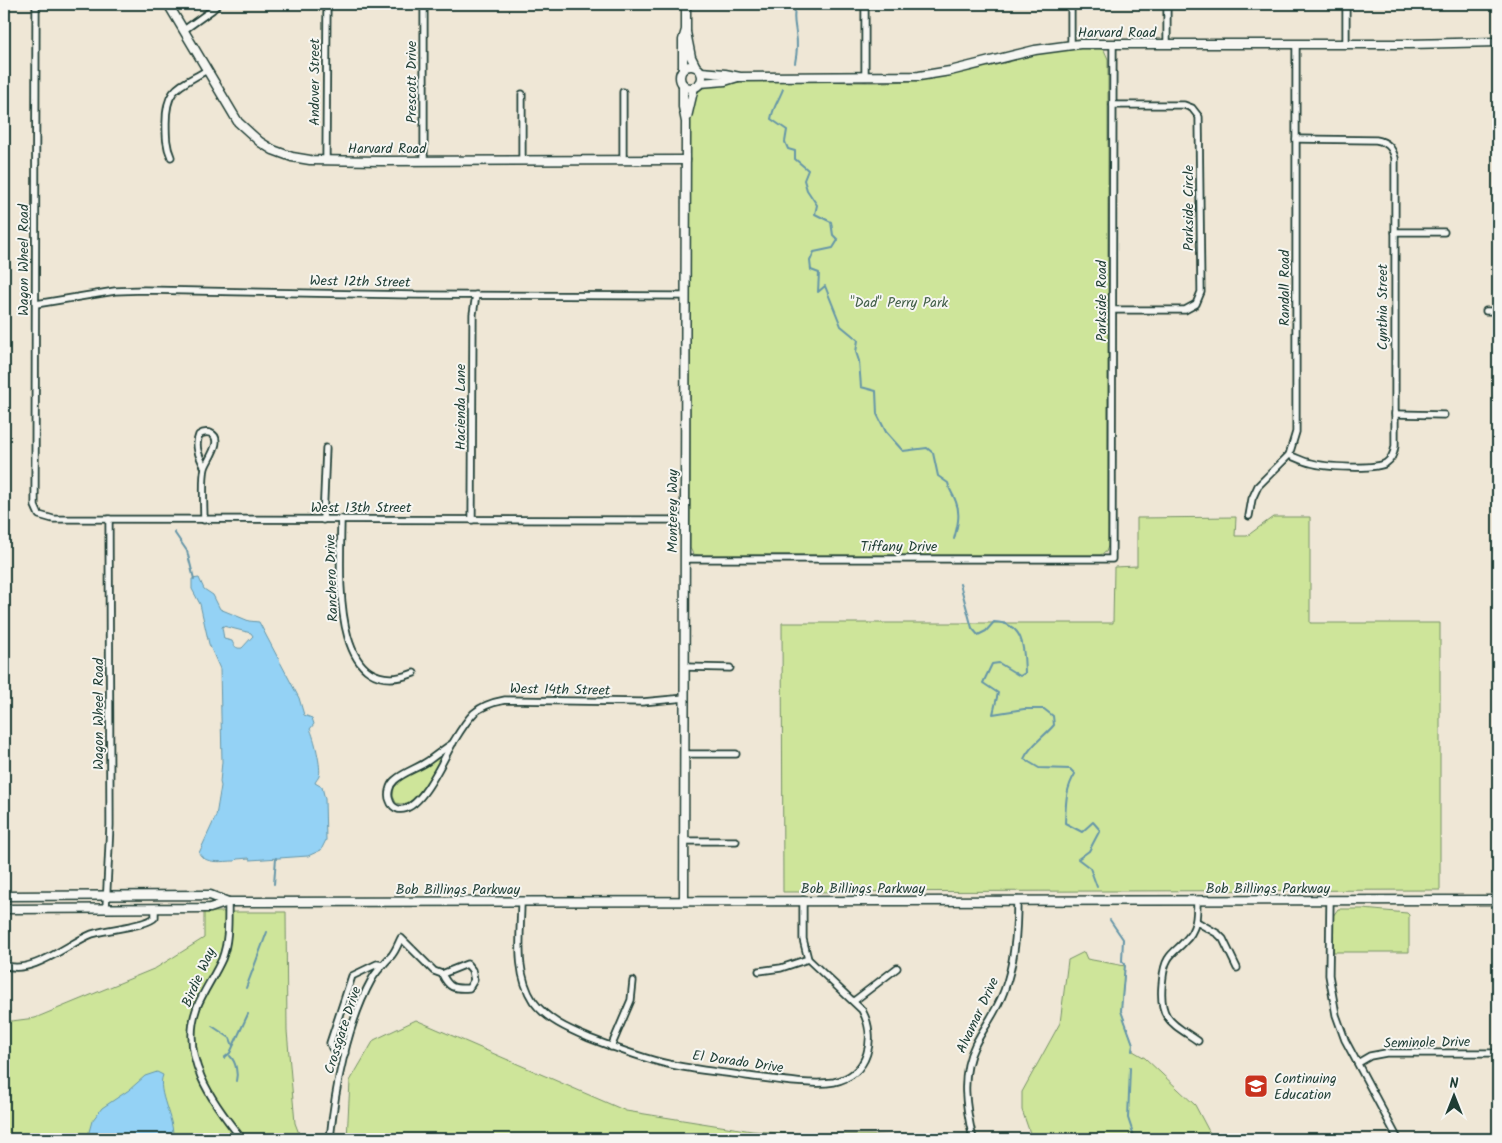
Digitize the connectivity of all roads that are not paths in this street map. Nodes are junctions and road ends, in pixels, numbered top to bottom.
1 (36, 4) edge
2 (168, 4) edge
3 (218, 4) edge
4 (327, 4) edge
5 (424, 4) edge
6 (686, 4) edge
7 (865, 4) edge
8 (1071, 4) edge
9 (1167, 4) edge
10 (1346, 4) edge
11 (184, 30) junction
12 (686, 30) junction
13 (1498, 42) edge
14 (1113, 44) junction
15 (1167, 44) junction
16 (1296, 44) junction
17 (1346, 44) junction
18 (1071, 45) junction
19 (207, 70) junction
20 (683, 70) junction
21 (698, 70) junction
22 (740, 77) junction
23 (865, 77) junction
24 (683, 85) junction
25 (697, 85) junction
26 (623, 92) dead end
27 (522, 94) dead end
28 (1113, 105) junction
29 (686, 122) junction
30 (1296, 139) junction
31 (172, 157) dead end
32 (326, 160) junction
33 (522, 160) junction
34 (623, 160) junction
35 (686, 160) junction
36 (424, 161) junction
37 (1395, 232) junction
38 (1444, 232) dead end
39 (476, 295) junction
40 (686, 296) junction
41 (36, 304) junction
42 (1113, 310) junction
43 (1486, 311) dead end
44 (1498, 311) edge
45 (1395, 414) junction
46 (1444, 415) dead end
47 (326, 448) dead end
48 (1289, 455) junction
49 (205, 468) junction
50 (38, 515) joint
51 (1249, 516) dead end
52 (109, 519) junction
53 (341, 519) junction
54 (204, 520) junction
55 (323, 520) junction
56 (472, 520) junction
57 (685, 520) junction
58 (685, 559) junction
59 (1112, 559) joint
60 (685, 667) junction
61 (730, 668) dead end
62 (414, 673) dead end
63 (685, 698) junction
64 (452, 743) junction
65 (685, 754) junction
66 (736, 754) dead end
67 (684, 841) junction
68 (736, 841) dead end
69 (106, 895) junction
70 (4, 896) edge
71 (684, 900) junction
72 (803, 900) junction
73 (1017, 900) junction
74 (1197, 900) junction
75 (1330, 900) junction
76 (1498, 900) edge
77 (521, 901) junction
78 (228, 902) junction
79 (106, 908) junction
80 (156, 908) junction
81 (4, 909) edge
82 (1197, 922) junction
83 (808, 959) junction
84 (4, 965) edge
85 (382, 965) junction
86 (897, 968) dead end
87 (1237, 968) dead end
88 (759, 971) dead end
89 (442, 974) junction
90 (633, 981) dead end
91 (854, 1001) junction
92 (1198, 1041) dead end
93 (611, 1047) junction
94 (345, 1053) junction
95 (1498, 1054) edge
96 (1358, 1063) junction
97 (242, 1139) edge
98 (330, 1139) edge
99 (973, 1139) edge
100 (1398, 1139) edge

1 - 41 street, Wagon Wheel Road
2 - 11 street, Harvard Road
3 - 11 street
4 - 32 street, Andover Street
5 - 36 street, Prescott Drive
6 - 12 street
7 - 23 street
8 - 18 street
9 - 15 street
10 - 17 street
11 - 19 street, Harvard Road
12 - 20 street
12 - 21 street
13 - 17 street, Harvard Road
14 - 15 street, Harvard Road
14 - 18 street, Harvard Road
14 - 28 street, Parkside Road
15 - 16 street, Harvard Road
16 - 17 street, Harvard Road
16 - 30 street, Randall Road
18 - 23 street, Harvard Road
19 - 31 street
19 - 32 street, Harvard Road
20 - 21 street
20 - 24 street
21 - 22 street, Harvard Road
21 - 25 street
22 - 23 street, Harvard Road
22 - 25 street, Harvard Road
24 - 25 street
24 - 29 street, Monterey Way
25 - 29 street, Monterey Way
26 - 34 street
27 - 33 street
28 - 42 street, Parkside Road
28 - 42 street, Parkside Circle
29 - 35 street, Monterey Way
30 - 37 street, Cynthia Street
30 - 48 street, Randall Road
32 - 36 street, Harvard Road
33 - 34 street, Harvard Road
33 - 36 street, Harvard Road
34 - 35 street, Harvard Road
35 - 40 street, Monterey Way
37 - 38 street
37 - 45 street, Cynthia Street
39 - 40 street, West 12th Street
39 - 41 street, West 12th Street
39 - 56 street, Hacienda Lane
40 - 57 street, Monterey Way
41 - 50 street, Wagon Wheel Road
42 - 59 street, Parkside Road
43 - 44 street
45 - 46 street
45 - 48 street, Cynthia Street
47 - 55 street
48 - 51 street, Randall Road
49 - 49 street
49 - 54 street
50 - 52 street, West 13th Street
52 - 54 street, West 13th Street
52 - 69 street, Wagon Wheel Road
53 - 55 street, West 13th Street
53 - 56 street, West 13th Street
53 - 62 street, Ranchero Drive
54 - 55 street, West 13th Street
56 - 57 street, West 13th Street
57 - 58 street, Monterey Way
58 - 59 street, Tiffany Drive
58 - 60 street, Monterey Way
60 - 61 street
60 - 63 street, Monterey Way
63 - 64 street, West 14th Street
63 - 65 street, Monterey Way
64 - 64 street, West 14th Street
65 - 66 street
65 - 67 street, Monterey Way
67 - 68 street
67 - 71 street, Monterey Way
69 - 70 street, Bob Billings Parkway
69 - 78 street, Bob Billings Parkway
69 - 79 street, Wagon Wheel Road
71 - 72 street, Bob Billings Parkway
71 - 77 street, Bob Billings Parkway
72 - 73 street, Bob Billings Parkway
72 - 83 street
73 - 74 street, Bob Billings Parkway
73 - 99 street, Alvamar Drive
74 - 75 street, Bob Billings Parkway
74 - 82 street
75 - 76 street, Bob Billings Parkway
75 - 96 street
77 - 78 street, Bob Billings Parkway
77 - 93 street, El Dorado Drive
78 - 80 street, Bob Billings Parkway
78 - 97 street, Birdie Way
79 - 80 street, Bob Billings Parkway
79 - 81 street, Bob Billings Parkway
80 - 84 street
82 - 87 street
82 - 92 street
83 - 88 street
83 - 91 street, El Dorado Drive
85 - 89 street, Crossgate Drive
85 - 94 street, Crossgate Drive
85 - 94 street
86 - 91 street
89 - 89 street
90 - 93 street
91 - 93 street, El Dorado Drive
94 - 98 street, Crossgate Drive
95 - 96 street, Seminole Drive
96 - 100 street

